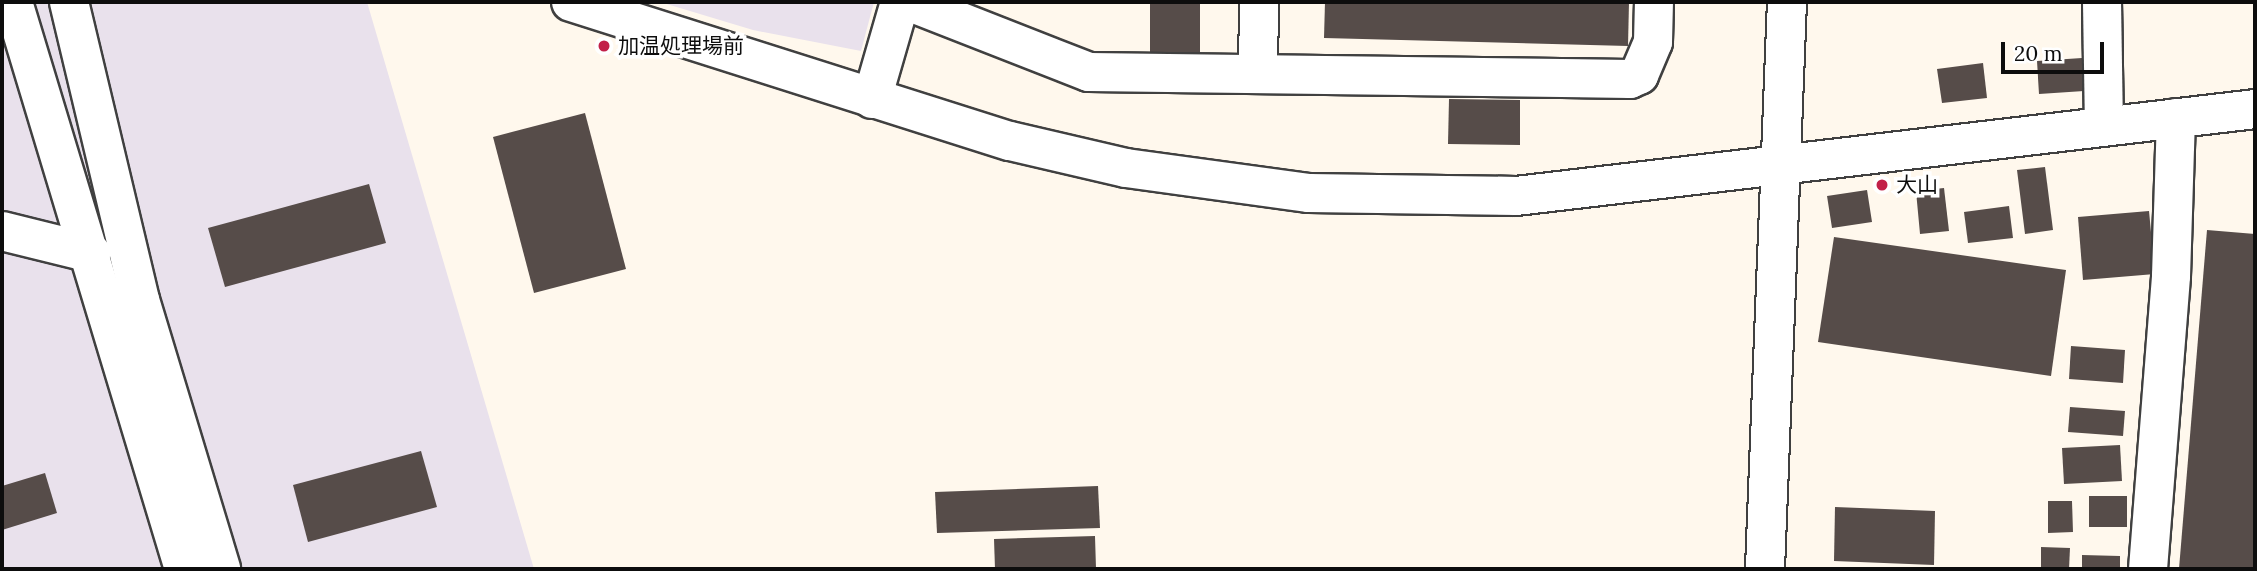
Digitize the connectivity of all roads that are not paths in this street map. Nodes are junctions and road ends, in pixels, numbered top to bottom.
1 (13, 2) edge
2 (69, 2) edge
3 (570, 2) edge
4 (900, 2) edge
5 (910, 2) edge
6 (1259, 2) edge
7 (1654, 2) edge
8 (1787, 2) edge
9 (2102, 2) edge
10 (1258, 73) junction
11 (872, 99) junction
12 (2255, 109) edge
13 (2176, 118) junction
14 (2104, 126) junction
15 (1780, 163) junction
16 (2, 232) edge
17 (91, 253) junction
18 (184, 569) edge
19 (220, 569) edge
20 (1765, 569) edge
21 (2148, 569) edge

1 - 17 street
2 - 19 street
3 - 11 street
4 - 11 street
5 - 10 street
6 - 10 street
7 - 10 street
8 - 15 street
9 - 14 street
11 - 15 street
12 - 13 street
13 - 14 street
13 - 21 street
14 - 15 street
15 - 20 street
16 - 17 street
17 - 18 street

